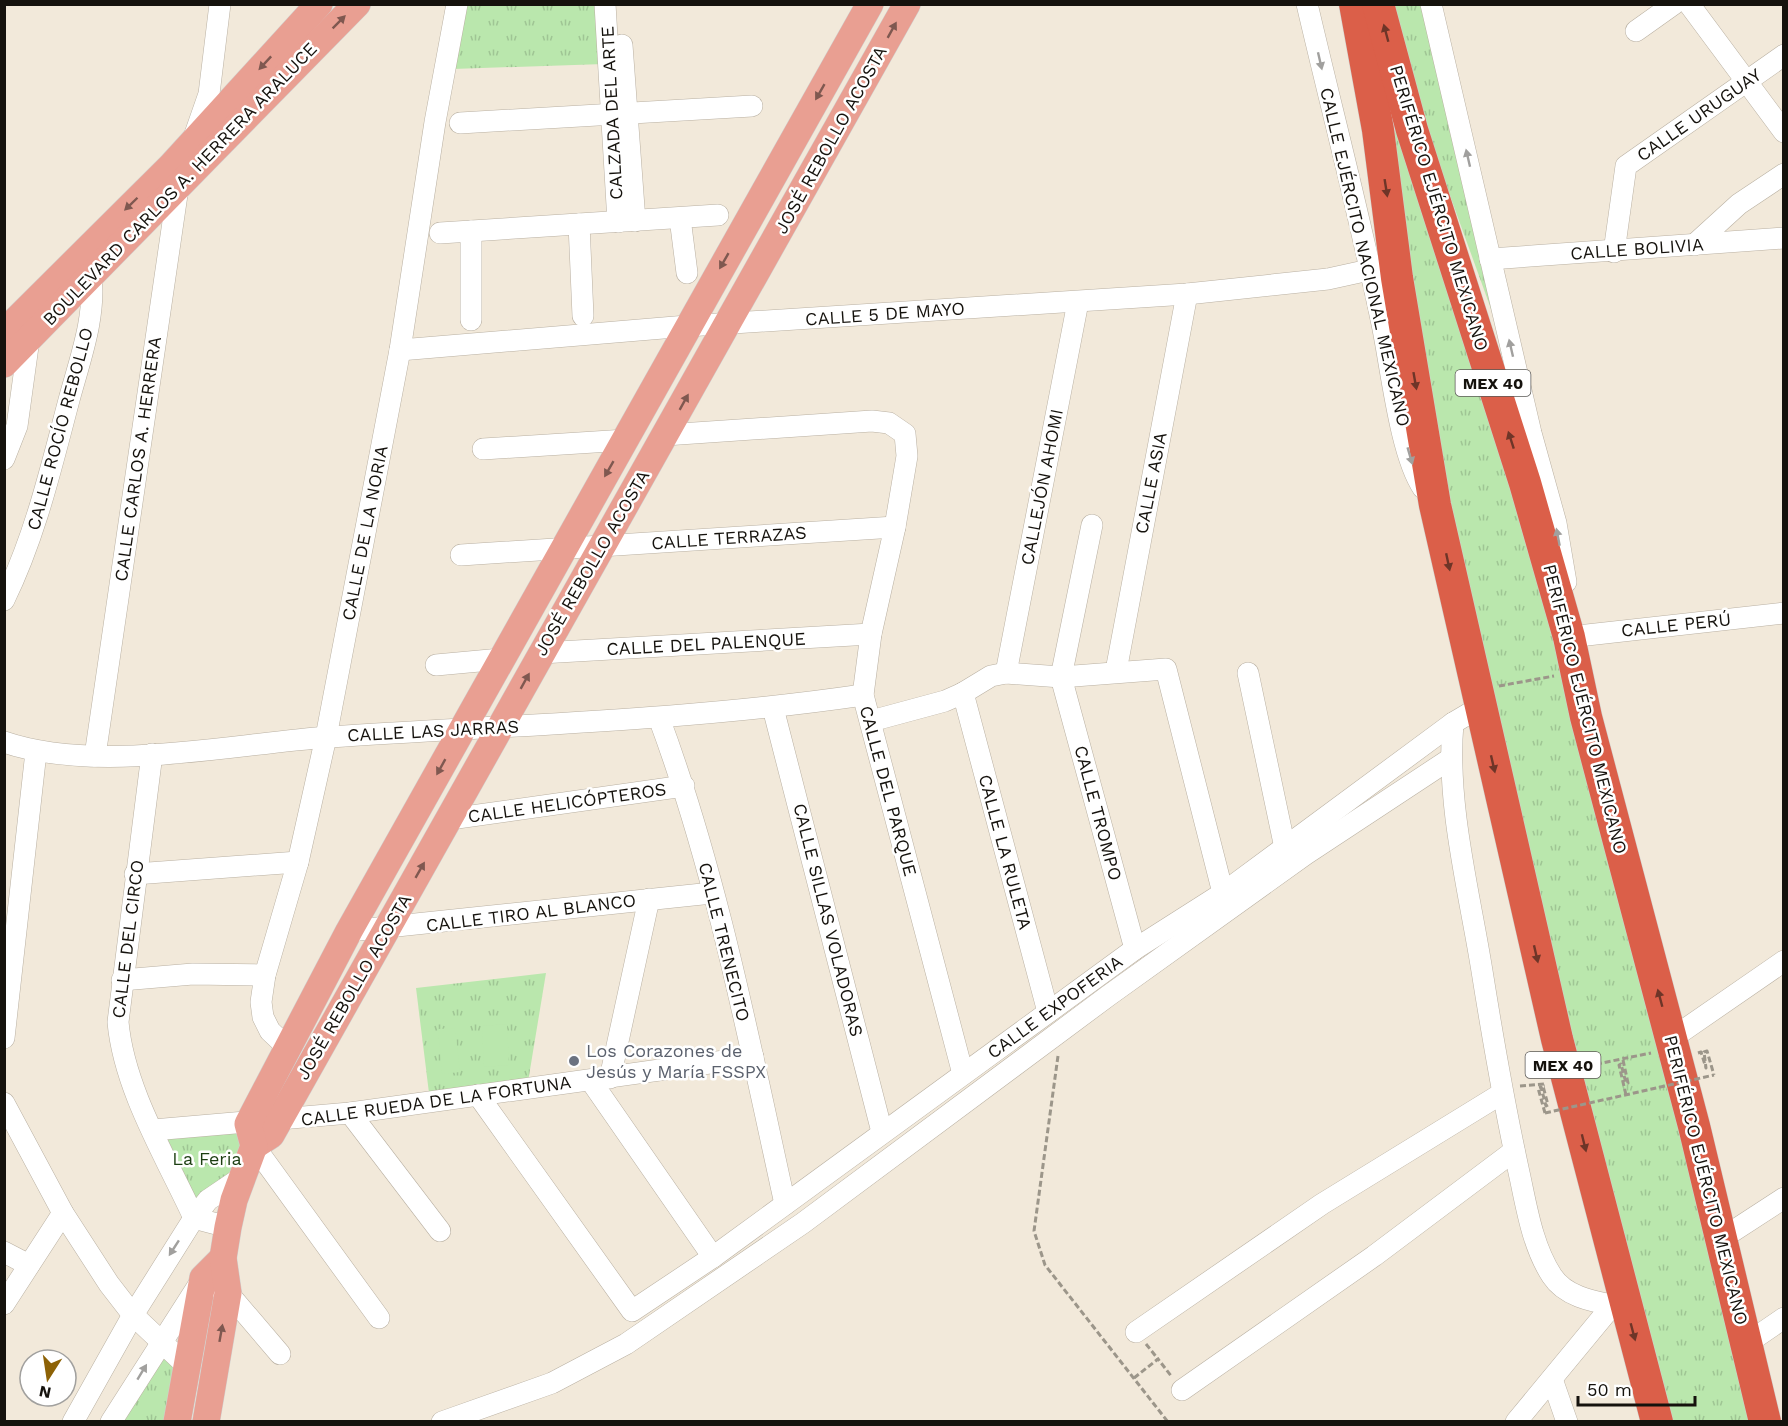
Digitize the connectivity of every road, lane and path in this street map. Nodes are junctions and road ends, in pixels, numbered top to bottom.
1 (220, 4) edge
2 (320, 4) edge
3 (357, 4) edge
4 (457, 4) edge
5 (606, 4) edge
6 (619, 4) edge
7 (870, 4) edge
8 (907, 4) edge
9 (1307, 4) edge
10 (1355, 4) edge
11 (1378, 4) edge
12 (1431, 4) edge
13 (1674, 4) edge
14 (1689, 4) edge
15 (1636, 31) dead end
16 (1784, 55) edge
17 (840, 57) junction
18 (869, 72) junction
19 (1746, 81) junction
20 (752, 106) dead end
21 (620, 114) junction
22 (460, 123) dead end
23 (1784, 132) edge
24 (193, 140) junction
25 (176, 174) junction
26 (1784, 174) edge
27 (718, 215) dead end
28 (680, 218) junction
29 (627, 221) junction
30 (579, 224) junction
31 (471, 231) junction
32 (440, 233) dead end
33 (1784, 238) edge
34 (1694, 245) junction
35 (1614, 252) junction
36 (1490, 260) junction
37 (82, 268) junction
38 (1369, 270) junction
39 (687, 273) dead end
40 (1187, 294) junction
41 (1078, 302) junction
42 (583, 316) dead end
43 (471, 320) dead end
44 (726, 324) junction
45 (687, 326) junction
46 (17, 335) edge
47 (400, 350) junction
48 (4, 364) edge
49 (665, 435) junction
50 (626, 440) junction
51 (483, 449) dead end
52 (4, 459) edge
53 (1435, 505) junction
54 (1092, 525) dead end
55 (895, 527) junction
56 (601, 548) junction
57 (563, 550) junction
58 (461, 555) dead end
59 (4, 600) edge
60 (1784, 613) edge
61 (871, 634) junction
62 (1569, 637) junction
63 (541, 653) junction
64 (501, 659) junction
65 (436, 665) dead end
66 (1116, 672) junction
67 (1577, 672) junction
68 (1006, 673) junction
69 (1248, 673) dead end
70 (1061, 676) junction
71 (963, 693) junction
72 (863, 695) junction
73 (1478, 699) junction
74 (773, 708) junction
75 (659, 718) junction
76 (871, 721) junction
77 (1453, 723) junction
78 (500, 727) junction
79 (463, 728) junction
80 (326, 737) junction
81 (4, 742) edge
82 (36, 752) junction
83 (152, 754) junction
84 (95, 756) junction
85 (1450, 759) junction
86 (684, 786) junction
87 (450, 819) junction
88 (1285, 848) junction
89 (298, 862) junction
90 (135, 874) junction
91 (13, 887) edge
92 (712, 892) junction
93 (1223, 893) junction
94 (649, 899) junction
95 (386, 929) junction
96 (349, 932) junction
97 (1135, 949) junction
98 (1784, 961) edge
99 (265, 975) junction
100 (122, 980) junction
101 (1048, 1012) junction
102 (6, 1026) edge
103 (1062, 1031) junction
104 (1672, 1044) junction
105 (288, 1048) junction
106 (753, 1056) junction
107 (1623, 1060) junction
108 (963, 1074) junction
109 (1714, 1075) dead end
110 (1555, 1078) junction
111 (600, 1079) junction
112 (1501, 1091) junction
113 (478, 1095) junction
114 (1626, 1095) junction
115 (4, 1103) edge
116 (350, 1113) junction
117 (1545, 1113) dead end
118 (278, 1122) junction
119 (11, 1123) edge
120 (153, 1130) junction
121 (882, 1132) junction
122 (251, 1135) junction
123 (1514, 1151) junction
124 (242, 1177) junction
125 (1784, 1198) edge
126 (786, 1204) junction
127 (63, 1213) junction
128 (194, 1218) junction
129 (228, 1227) junction
130 (440, 1231) dead end
131 (1721, 1239) junction
132 (4, 1252) edge
133 (713, 1257) junction
134 (224, 1258) junction
135 (29, 1265) junction
136 (203, 1278) junction
137 (228, 1293) junction
138 (1617, 1299) junction
139 (4, 1304) edge
140 (133, 1315) junction
141 (379, 1318) dead end
142 (1784, 1318) edge
143 (1136, 1332) dead end
144 (160, 1341) junction
145 (1746, 1344) junction
146 (280, 1354) dead end
147 (187, 1366) junction
148 (1134, 1378) junction
149 (1552, 1378) junction
150 (1182, 1390) joint
151 (1523, 1418) edge
152 (73, 1422) edge
153 (111, 1422) edge
154 (177, 1422) edge
155 (206, 1422) edge
156 (442, 1422) edge
157 (1168, 1422) edge
158 (1568, 1422) edge
159 (1657, 1422) edge
160 (1765, 1422) edge

1 - 24 street
2 -> 24 main road, BOULEVARD CARLOS A. HERRERA ARALUCE
25 -> 3 main road, BOULEVARD CARLOS A. HERRERA ARALUCE
4 - 47 street, CALLE DE LA NORIA
5 - 21 street, CALZADA DEL ARTE
6 - 21 street, CALZADA DEL ARTE
7 - 17 main road, JOSÉ REBOLLO ACOSTA
18 -> 8 main road, JOSÉ REBOLLO ACOSTA
9 -> 38 street, CALLE EJÉRCITO NACIONAL MEXICANO
10 -> 53 highway, PERIFÉRICO EJÉRCITO MEXICANO / MEX 40
62 -> 11 highway, PERIFÉRICO EJÉRCITO MEXICANO / MEX 40
36 -> 12 street
13 - 15 street
14 - 19 street
16 - 19 street, CALLE URUGUAY
17 - 18 main road
17 -> 45 main road, JOSÉ REBOLLO ACOSTA
18 - 44 main road, JOSÉ REBOLLO ACOSTA
19 - 23 street
19 - 35 street, CALLE URUGUAY
20 - 21 street
21 - 22 street
21 - 29 street, CALZADA DEL ARTE
24 - 25 main road, BOULEVARD CARLOS A. HERRERA ARALUCE
25 - 37 main road, BOULEVARD CARLOS A. HERRERA ARALUCE
25 - 84 street, CALLE CARLOS A. HERRERA
26 - 34 street
27 - 28 street
28 - 29 street
28 - 39 street
29 - 30 street
30 - 31 street
30 - 42 street
31 - 32 street
31 - 43 street
33 - 34 street, CALLE BOLIVIA
34 - 35 street, CALLE BOLIVIA
35 - 36 street, CALLE BOLIVIA
62 -> 36 street
37 - 46 main road, BOULEVARD CARLOS A. HERRERA ARALUCE
37 - 59 street, CALLE ROCÍO REBOLLO
38 - 40 street, CALLE 5 DE MAYO
38 -> 53 street, CALLE EJÉRCITO NACIONAL MEXICANO
40 - 41 street, CALLE 5 DE MAYO
40 - 66 street, CALLE ASIA
41 - 44 street, CALLE 5 DE MAYO
41 - 68 street, CALLEJÓN AHOMI
44 - 45 street, CALLE 5 DE MAYO
49 -> 44 main road, JOSÉ REBOLLO ACOSTA
45 - 47 street, CALLE 5 DE MAYO
45 - 50 main road, JOSÉ REBOLLO ACOSTA
46 - 48 main road, BOULEVARD CARLOS A. HERRERA ARALUCE
46 - 52 street
47 - 80 street, CALLE DE LA NORIA
49 - 55 street, CALLE DEL PARQUE
49 - 56 main road, JOSÉ REBOLLO ACOSTA
50 - 51 street
50 -> 57 main road, JOSÉ REBOLLO ACOSTA
53 -> 73 highway, PERIFÉRICO EJÉRCITO MEXICANO / MEX 40
54 - 70 street
55 - 56 street, CALLE TERRAZAS
55 - 61 street, CALLE DEL PARQUE
56 - 57 street, CALLE TERRAZAS
56 - 63 main road, JOSÉ REBOLLO ACOSTA
57 - 58 street, CALLE TERRAZAS
57 - 64 main road, JOSÉ REBOLLO ACOSTA
60 - 62 street, CALLE PERÚ
61 - 63 street, CALLE DEL PALENQUE
61 - 72 street, CALLE DEL PARQUE
62 - 67 highway, PERIFÉRICO EJÉRCITO MEXICANO / MEX 40
78 -> 63 main road, JOSÉ REBOLLO ACOSTA
64 - 65 street
64 - 79 main road, JOSÉ REBOLLO ACOSTA
66 - 70 street
66 - 93 street
67 - 73 path
104 -> 67 highway, PERIFÉRICO EJÉRCITO MEXICANO / MEX 40
68 - 70 street
68 - 71 street
69 - 88 street
70 - 97 street, CALLE TROMPO
71 - 76 street
71 - 101 street, CALLE LA RULETA
72 - 74 street, CALLE LAS JARRAS
72 - 76 street, CALLE DEL PARQUE
73 - 77 street, CALLE EXPOFERIA
73 -> 110 highway, PERIFÉRICO EJÉRCITO MEXICANO / MEX 40
74 - 75 street, CALLE LAS JARRAS
74 - 121 street, CALLE SILLAS VOLADORAS
75 - 78 street, CALLE LAS JARRAS
75 - 86 street, CALLE TRENECITO
76 - 108 street, CALLE DEL PARQUE
77 - 85 street
77 - 88 street, CALLE EXPOFERIA
78 - 79 street, CALLE LAS JARRAS
78 - 87 main road, JOSÉ REBOLLO ACOSTA
79 - 80 street, CALLE LAS JARRAS
79 -> 96 main road, JOSÉ REBOLLO ACOSTA
80 - 83 street, CALLE LAS JARRAS
80 - 89 street, CALLE DE LA NORIA
81 - 82 street, CALLE LAS JARRAS
82 - 84 street, CALLE LAS JARRAS
82 - 91 street
83 - 84 street, CALLE LAS JARRAS
83 - 90 street, CALLE DEL CIRCO
85 - 103 street
85 - 112 street
86 - 87 street, CALLE HELICÓPTEROS
86 - 92 street, CALLE TRENECITO
95 -> 87 main road, JOSÉ REBOLLO ACOSTA
88 - 93 street, CALLE EXPOFERIA
89 - 90 street
89 - 99 street, CALLE DE LA NORIA
90 - 100 street, CALLE DEL CIRCO
91 - 102 street
92 - 94 street, CALLE TIRO AL BLANCO
92 - 106 street, CALLE TRENECITO
93 - 97 street, CALLE EXPOFERIA
94 - 95 street, CALLE TIRO AL BLANCO
94 - 111 street
95 - 96 street, CALLE TIRO AL BLANCO
95 - 118 main road, JOSÉ REBOLLO ACOSTA
96 - 105 main road, JOSÉ REBOLLO ACOSTA
97 - 101 street, CALLE EXPOFERIA
98 - 104 street
99 - 100 street
99 - 105 street, CALLE DE LA NORIA
100 - 120 street, CALLE DEL CIRCO
101 - 108 street, CALLE EXPOFERIA
103 - 148 path
103 - 156 street
104 - 107 path
104 - 131 highway, PERIFÉRICO EJÉRCITO MEXICANO / MEX 40
105 - 122 main road, JOSÉ REBOLLO ACOSTA
106 - 111 street, CALLE RUEDA DE LA FORTUNA
106 - 126 street, CALLE TRENECITO
107 - 110 path
107 - 114 path
108 - 121 street, CALLE EXPOFERIA
109 - 114 path, bridge
110 - 112 path
110 -> 138 highway, PERIFÉRICO EJÉRCITO MEXICANO / MEX 40
111 - 113 street, CALLE RUEDA DE LA FORTUNA
111 - 133 street
112 - 123 street
112 - 143 street
113 - 116 street, CALLE RUEDA DE LA FORTUNA
113 - 133 street, CALLE EXPOFERIA
114 - 117 path, bridge
115 - 119 street
116 - 118 street, CALLE RUEDA DE LA FORTUNA
116 - 130 street
118 - 122 main road, JOSÉ REBOLLO ACOSTA
119 - 127 street
120 - 122 street
120 - 128 street, CALLE DEL CIRCO
121 - 126 street, CALLE EXPOFERIA
122 - 124 main road, JOSÉ REBOLLO ACOSTA
122 - 141 street
123 - 138 street
123 - 150 street
124 - 128 street
124 - 129 main road, JOSÉ REBOLLO ACOSTA
125 - 131 street
126 - 133 street, CALLE EXPOFERIA
127 - 135 street
127 - 140 street
128 - 129 street
128 -> 140 street
129 - 134 main road, JOSÉ REBOLLO ACOSTA
131 - 145 highway, PERIFÉRICO EJÉRCITO MEXICANO / MEX 40
132 - 135 street
134 - 136 main road
134 - 137 main road, JOSÉ REBOLLO ACOSTA
135 - 139 street
136 - 137 street
136 - 144 street
136 - 147 main road
137 - 146 street
155 -> 137 main road, JOSÉ REBOLLO ACOSTA
138 - 149 street
138 -> 159 highway, PERIFÉRICO EJÉRCITO MEXICANO / MEX 40
140 - 144 street
140 - 152 street
142 - 145 street
144 - 147 street
153 -> 144 street
145 - 160 highway, PERIFÉRICO EJÉRCITO MEXICANO / MEX 40
147 - 154 main road
148 - 150 path
148 - 157 path
149 - 151 street
149 - 158 street

